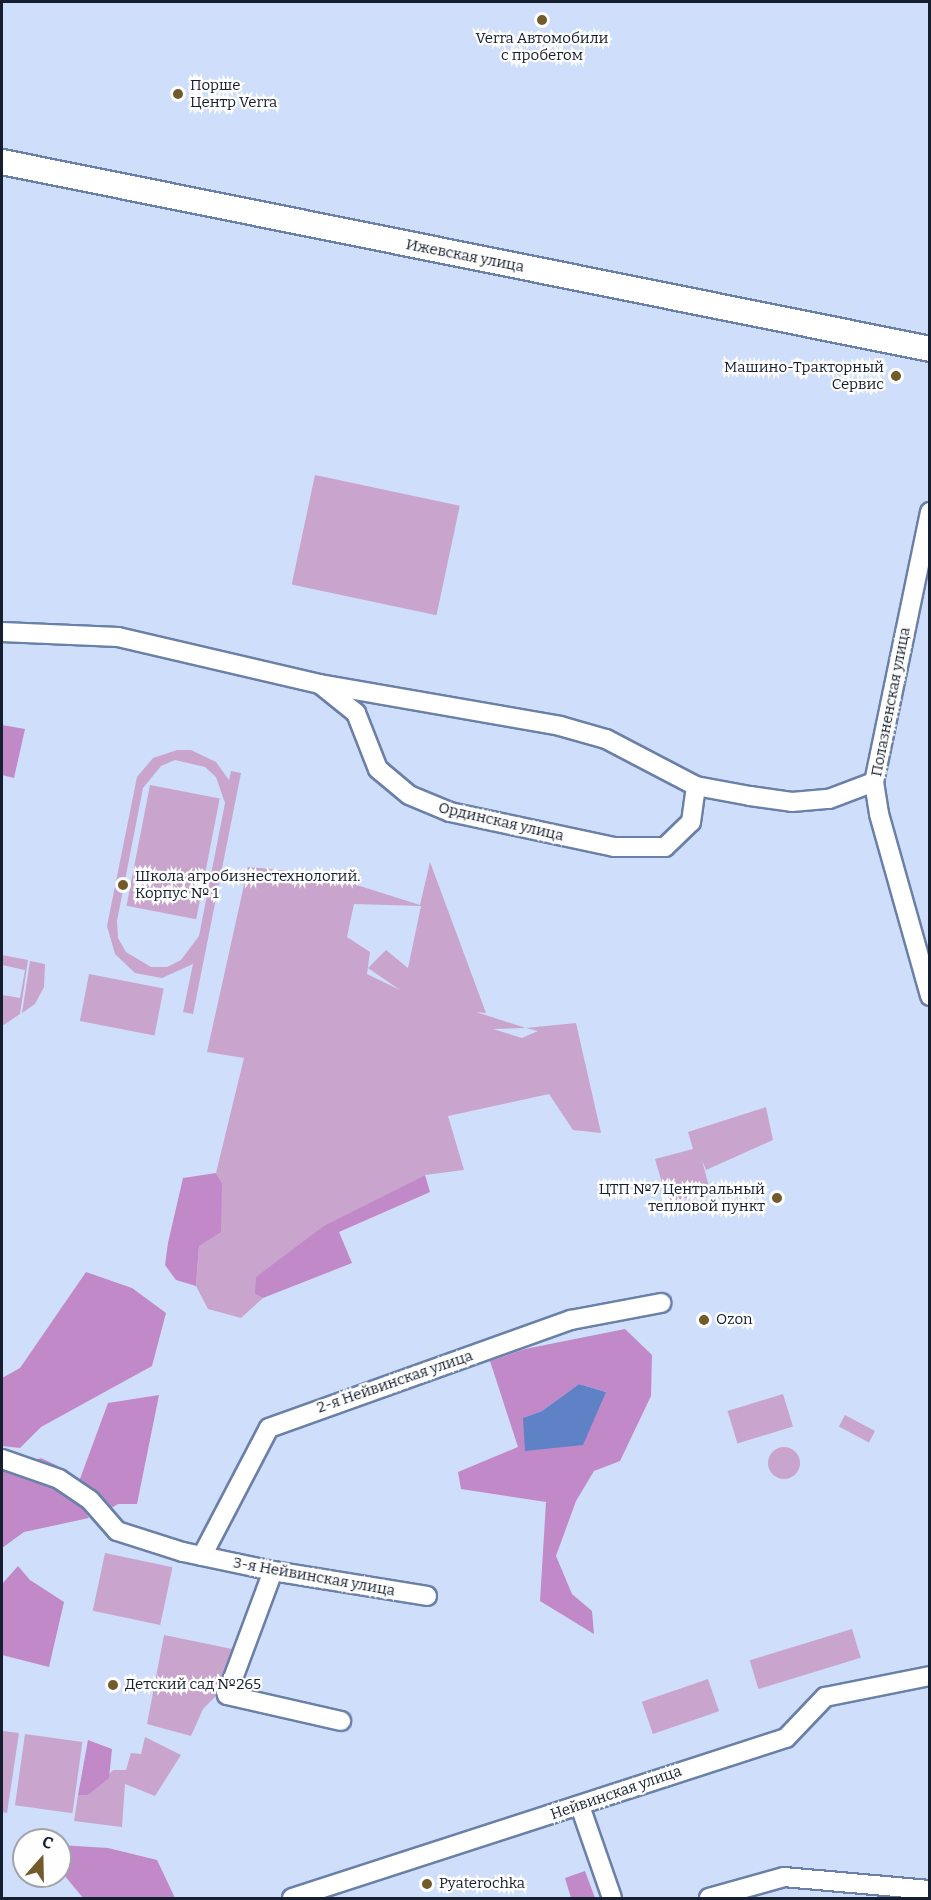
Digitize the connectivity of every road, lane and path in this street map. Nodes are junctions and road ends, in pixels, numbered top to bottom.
1 (2, 162) edge
2 (930, 349) edge
3 (930, 512) edge
4 (2, 632) edge
5 (320, 684) junction
6 (874, 782) junction
7 (696, 786) junction
8 (930, 996) edge
9 (661, 1303) dead end
10 (2, 1459) edge
11 (202, 1556) junction
12 (273, 1571) junction
13 (427, 1596) dead end
14 (930, 1676) edge
15 (341, 1721) dead end
16 (580, 1806) junction
17 (930, 1890) edge
18 (292, 1899) edge
19 (612, 1899) edge
20 (709, 1899) edge

1 - 2 street, Ижевская улица
3 - 6 street, Полазненская улица
4 - 5 street, Ординская улица
5 - 7 street
5 - 7 street, Ординская улица
6 - 7 street
6 - 8 street, Полазненская улица
9 - 11 street, 2-я Нейвинская улица
10 - 11 street, 3-я Нейвинская улица
11 - 12 street, 3-я Нейвинская улица
12 - 13 street, 3-я Нейвинская улица
12 - 15 street
14 - 16 street, Нейвинская улица
16 - 18 street, Нейвинская улица
16 - 19 street
17 - 20 street

